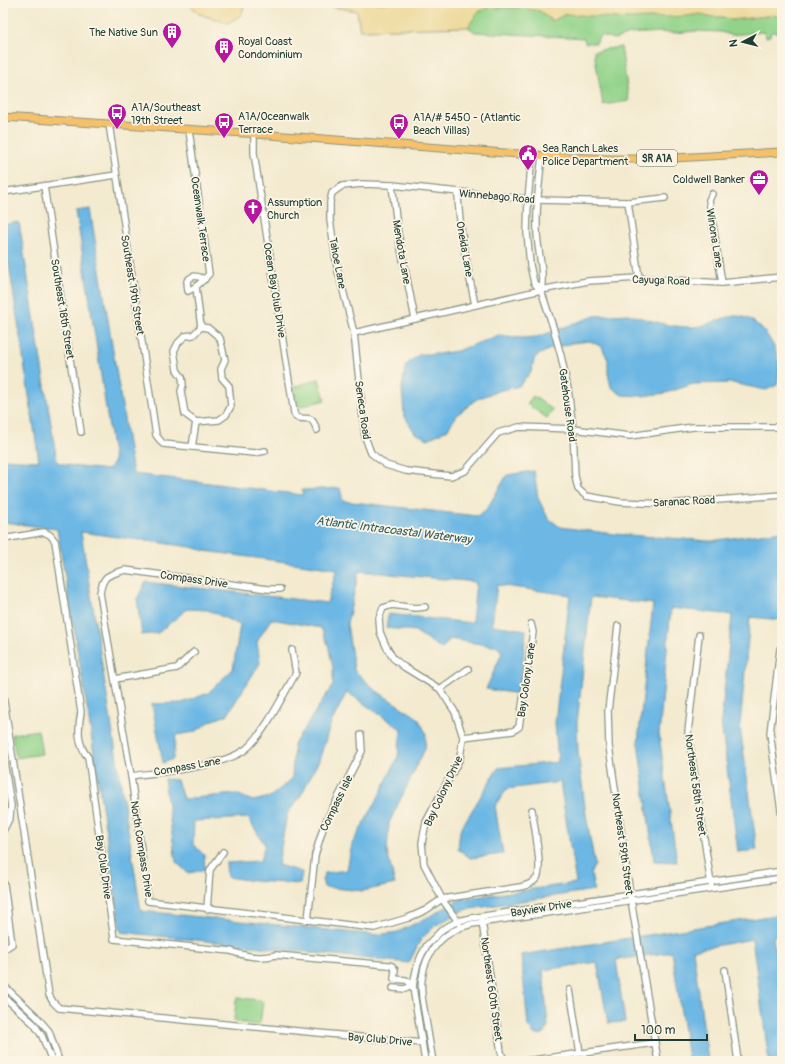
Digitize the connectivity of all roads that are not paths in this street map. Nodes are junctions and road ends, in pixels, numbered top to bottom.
1 (3, 117) edge
2 (109, 124) junction
3 (189, 130) junction
4 (254, 134) junction
5 (782, 152) edge
6 (532, 155) junction
7 (542, 156) junction
8 (116, 175) junction
9 (44, 186) junction
10 (392, 186) junction
11 (3, 192) edge
12 (332, 193) joint
13 (458, 193) junction
14 (712, 194) dead end
15 (664, 198) dead end
16 (528, 200) junction
17 (538, 200) junction
18 (628, 202) junction
19 (782, 277) edge
20 (205, 278) junction
21 (639, 278) junction
22 (722, 283) junction
23 (196, 287) junction
24 (541, 290) junction
25 (475, 305) junction
26 (415, 319) junction
27 (201, 327) junction
28 (354, 332) junction
29 (196, 422) junction
30 (782, 427) edge
31 (573, 429) junction
32 (317, 430) dead end
33 (81, 432) dead end
34 (192, 447) junction
35 (265, 451) dead end
36 (782, 494) edge
37 (586, 496) joint
38 (3, 539) edge
39 (110, 574) joint
40 (280, 589) dead end
41 (425, 607) dead end
42 (531, 624) dead end
43 (618, 626) dead end
44 (699, 634) dead end
45 (292, 650) dead end
46 (780, 650) dead end
47 (194, 652) dead end
48 (468, 669) dead end
49 (115, 679) junction
50 (440, 689) junction
51 (3, 695) edge
52 (361, 735) dead end
53 (463, 737) junction
54 (3, 755) edge
55 (131, 776) junction
56 (532, 810) dead end
57 (782, 817) edge
58 (3, 831) edge
59 (223, 852) dead end
60 (782, 871) edge
61 (745, 876) junction
62 (782, 878) edge
63 (710, 882) junction
64 (746, 883) junction
65 (4, 884) dead end
66 (668, 888) junction
67 (711, 888) junction
68 (630, 894) junction
69 (669, 895) junction
70 (442, 899) junction
71 (593, 900) junction
72 (631, 901) junction
73 (554, 906) junction
74 (594, 906) junction
75 (207, 909) junction
76 (515, 912) junction
77 (556, 912) junction
78 (482, 917) junction
79 (516, 918) junction
80 (457, 919) junction
81 (308, 920) junction
82 (482, 924) junction
83 (461, 927) junction
84 (3, 950) edge
85 (725, 970) dead end
86 (3, 985) edge
87 (413, 985) junction
88 (422, 986) junction
89 (393, 988) dead end
90 (570, 990) dead end
91 (3, 996) edge
92 (422, 1043) junction
93 (654, 1043) junction
94 (580, 1053) junction
95 (52, 1061) edge
96 (59, 1061) edge
97 (425, 1061) edge
98 (433, 1061) edge
99 (504, 1061) edge
100 (526, 1061) edge
101 (658, 1061) edge
102 (738, 1061) edge

1 - 2 main road, SR A1A
2 - 3 main road, SR A1A
2 - 8 street, Southeast 19th Street
3 - 4 main road, SR A1A
3 - 20 street, Oceanwalk Terrace
4 - 6 main road, SR A1A
4 - 32 street, Ocean Bay Club Drive
5 - 7 main road, SR A1A
6 - 7 main road, SR A1A
6 - 16 street, Gatehouse Road
7 - 17 street, Gatehouse Road
8 - 9 street
8 - 34 street, Southeast 19th Street
9 - 11 street
9 - 33 street, Southeast 18th Street
10 - 12 street, Winnebago Road
10 - 13 street, Winnebago Road
10 - 26 street, Mendota Lane
12 - 28 street, Tahoe Lane
13 - 16 street, Winnebago Road
13 - 25 street, Oneida Lane
14 - 22 street, Winona Lane
15 - 18 street, Winnebago Road
16 - 17 street, Winnebago Road
16 - 24 street, Gatehouse Road
17 - 18 street, Winnebago Road
17 - 24 street, Gatehouse Road
18 - 21 street
19 - 22 street, Cayuga Road
20 - 23 street, Oceanwalk Terrace
20 - 23 street, Oceanwalk Terrace
21 - 22 street, Cayuga Road
21 - 24 street, Cayuga Road
23 - 27 street
24 - 25 street
24 - 31 street, Gatehouse Road
25 - 26 street
26 - 28 street
27 - 29 street
27 - 29 street
28 - 31 street, Seneca Road
29 - 34 street
30 - 31 street
31 - 37 street, Gatehouse Road
34 - 35 street
36 - 37 street, Saranac Road
38 - 87 street, Bay Club Drive
39 - 40 street, Compass Drive
39 - 49 street, North Compass Drive
41 - 50 street, Bay Colony Drive
42 - 53 street, Bay Colony Lane
43 - 68 street, Northeast 59th Street
44 - 63 street, Northeast 58th Street
45 - 55 street, Compass Lane
46 - 57 street
47 - 49 street
48 - 50 street
49 - 55 street, North Compass Drive
50 - 53 street, Bay Colony Drive
51 - 92 street, Bay Club Drive
52 - 81 street, Compass Isle
53 - 70 street, Bay Colony Drive
54 - 58 street
55 - 75 street, North Compass Drive
56 - 70 street
59 - 75 street
60 - 61 street, Bayview Drive
61 - 63 street, Bayview Drive
61 - 64 street
62 - 64 street, Bayview Drive
63 - 66 street, Bayview Drive
63 - 67 street, Northeast 58th Street
64 - 67 street, Bayview Drive
65 - 84 street
66 - 68 street, Bayview Drive
66 - 69 street
67 - 69 street, Bayview Drive
68 - 71 street, Bayview Drive
68 - 72 street, Northeast 59th Street
69 - 72 street, Bayview Drive
70 - 80 street, Bay Colony Drive
70 - 81 street, North Compass Drive
71 - 73 street, Bayview Drive
71 - 74 street
72 - 74 street, Bayview Drive
72 - 93 street, Northeast 59th Street
73 - 76 street, Bayview Drive
73 - 77 street
74 - 77 street, Bayview Drive
75 - 81 street, North Compass Drive
76 - 78 street, Bayview Drive
76 - 79 street
77 - 79 street, Bayview Drive
78 - 80 street, Bayview Drive
78 - 82 street, Northeast 60th Street
79 - 82 street, Bayview Drive
80 - 83 street, Bay Colony Drive
80 - 87 street, Bayview Drive
82 - 83 street, Bayview Drive
82 - 99 street, Northeast 60th Street
83 - 88 street, Bayview Drive
85 - 102 street
86 - 96 street
87 - 88 street, Bay Club Drive
87 - 89 street, Bay Club Drive
87 - 92 street, Bayview Drive
88 - 98 street, Bayview Drive
90 - 94 street
91 - 95 street
92 - 97 street, Bayview Drive
93 - 94 street
93 - 101 street, Northeast 59th Street
94 - 100 street

